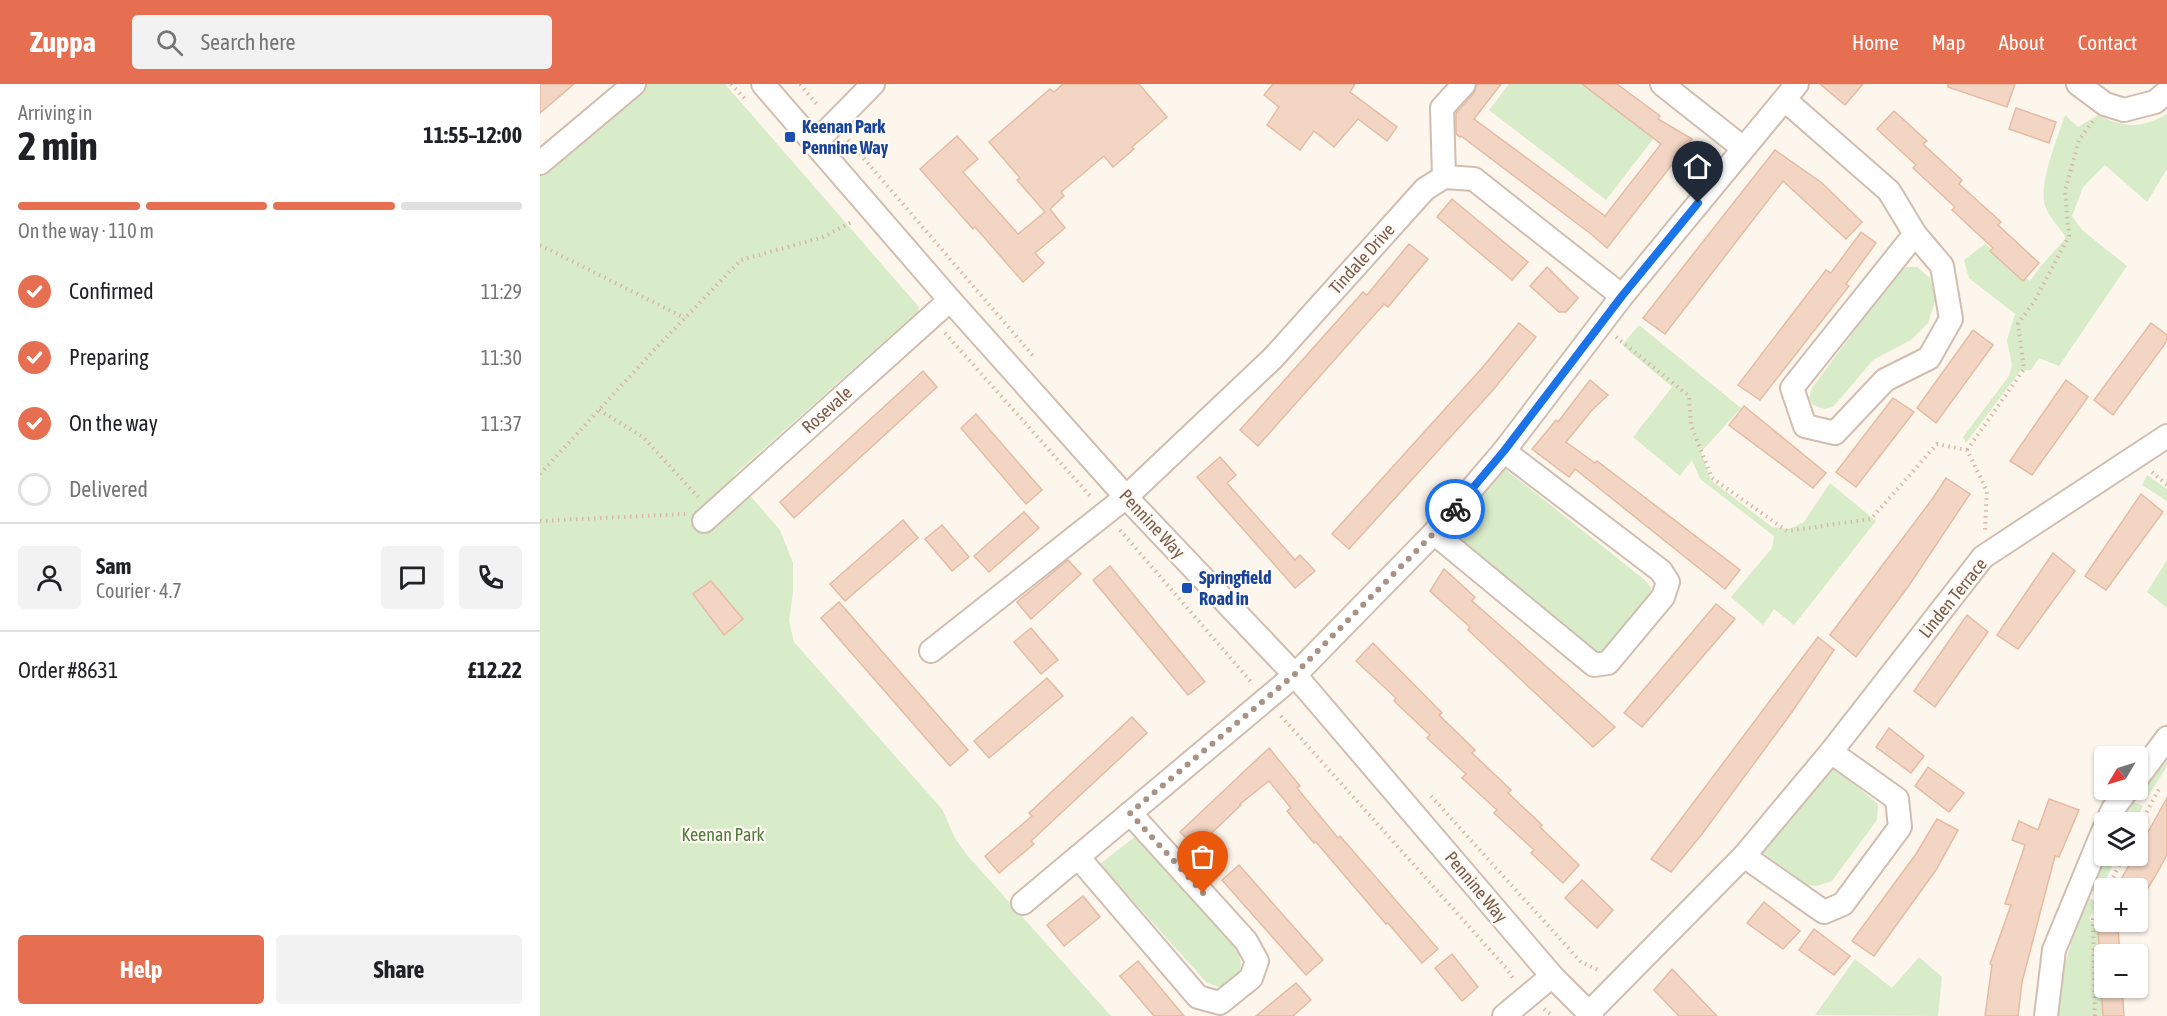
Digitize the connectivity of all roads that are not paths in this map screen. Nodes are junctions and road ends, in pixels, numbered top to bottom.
1 (634, 84) edge
2 (763, 84) edge
3 (873, 84) edge
4 (1464, 84) edge
5 (1662, 84) edge
6 (2078, 84) edge
7 (1791, 92) edge
8 (2167, 92) edge
9 (815, 143) junction
10 (1743, 148) junction
11 (540, 163) edge
12 (1444, 177) junction
13 (1915, 234) junction
14 (1622, 296) junction
15 (950, 300) junction
16 (2167, 436) edge
17 (1504, 451) junction
18 (1126, 497) junction
19 (708, 517) road end
20 (1434, 533) junction
21 (931, 651) dead end
22 (1294, 675) junction
23 (2167, 738) edge
24 (1830, 752) junction
25 (2148, 764) edge
26 (1130, 813) junction
27 (2094, 853) edge
28 (1744, 856) junction
29 (1078, 857) junction
30 (1023, 903) dead end
31 (1552, 976) junction
32 (1591, 1014) edge
33 (1504, 1016) edge
34 (2046, 1016) edge

1 - 11 street
2 - 9 street, Pennine Way
3 - 9 street
4 - 12 street
5 - 10 street
6 - 8 street
7 - 10 street
7 - 13 street
9 - 15 street, Pennine Way
10 - 14 street
12 - 14 street
12 - 18 street, Tindale Drive
13 - 13 street
14 - 17 street
15 - 18 street, Pennine Way
15 - 19 street, Rosevale
16 - 24 street, Linden Terrace
17 - 20 street
17 - 20 street
18 - 21 street, Tindale Drive
18 - 22 street, Pennine Way
20 - 22 street
22 - 26 street
22 - 31 street, Pennine Way
23 - 25 street
24 - 28 street, Linden Terrace
24 - 28 street
26 - 29 street
26 - 29 street
27 - 34 street
28 - 32 street, Linden Terrace
29 - 30 street
31 - 32 street, Pennine Way
31 - 33 street

